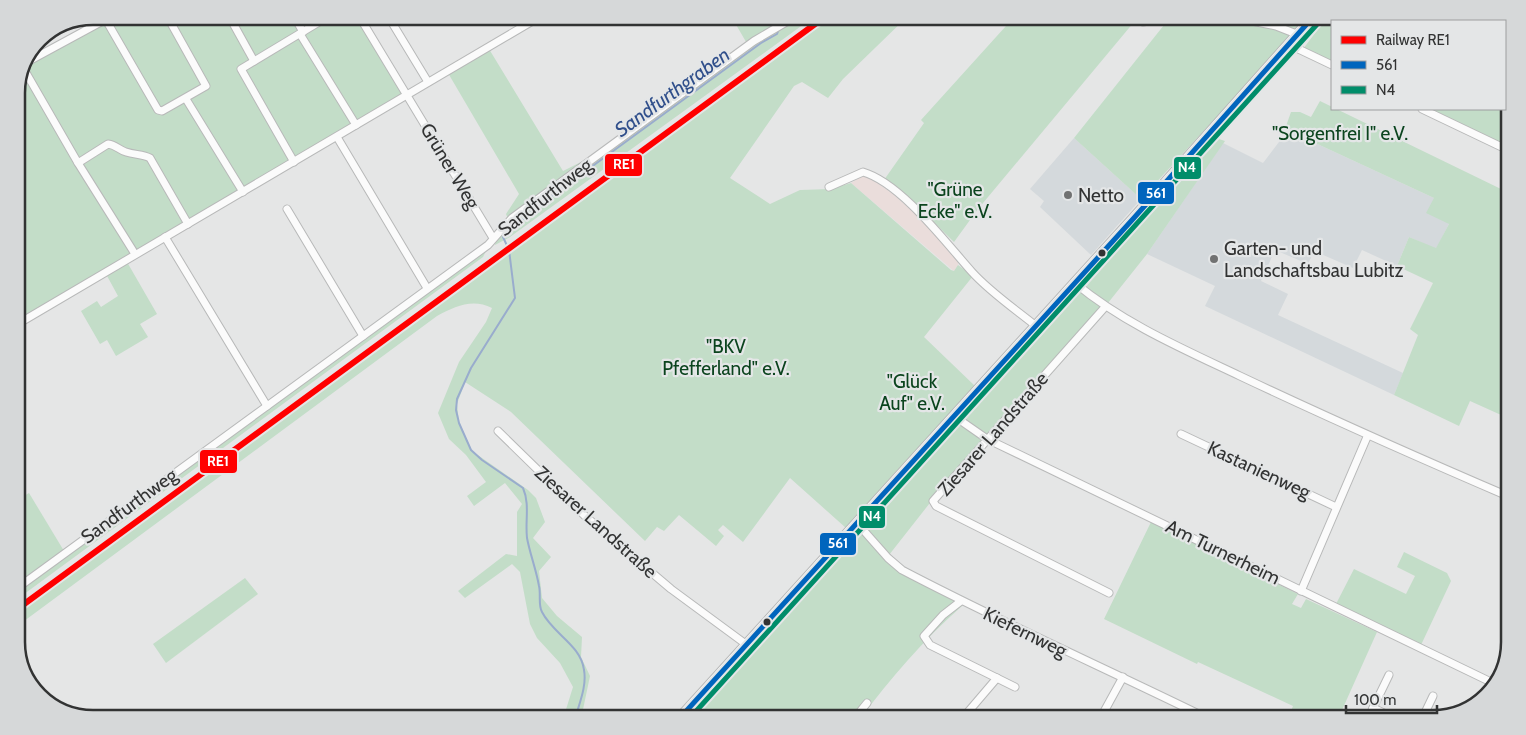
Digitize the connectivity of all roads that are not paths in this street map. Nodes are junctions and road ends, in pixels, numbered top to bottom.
1 (96, 25) edge
2 (113, 25) edge
3 (171, 25) edge
4 (234, 25) edge
5 (298, 25) edge
6 (314, 25) edge
7 (364, 25) edge
8 (393, 25) edge
9 (526, 25) edge
10 (781, 25) edge
11 (1271, 25) edge
12 (1307, 25) edge
13 (301, 33) junction
14 (1299, 35) junction
15 (1290, 45) junction
16 (36, 57) edge
17 (254, 61) junction
18 (1331, 66) edge
19 (27, 75) edge
20 (428, 82) junction
21 (407, 95) junction
22 (186, 100) junction
23 (1424, 110) edge
24 (356, 125) junction
25 (337, 137) junction
26 (1501, 148) edge
27 (294, 162) junction
28 (78, 163) junction
29 (829, 187) dead end
30 (243, 192) junction
31 (288, 209) dead end
32 (188, 224) junction
33 (165, 237) junction
34 (493, 238) junction
35 (135, 254) junction
36 (1075, 283) junction
37 (427, 288) junction
38 (1105, 307) junction
39 (25, 320) edge
40 (1036, 326) junction
41 (363, 336) junction
42 (266, 406) junction
43 (954, 416) junction
44 (498, 431) dead end
45 (1181, 434) dead end
46 (1367, 436) junction
47 (987, 439) junction
48 (1501, 492) edge
49 (1336, 507) junction
50 (857, 523) junction
51 (25, 582) edge
52 (1301, 590) junction
53 (1109, 593) dead end
54 (961, 601) junction
55 (746, 645) junction
56 (1389, 675) dead end
57 (1123, 677) junction
58 (997, 678) junction
59 (1488, 681) edge
60 (1015, 687) dead end
61 (1433, 696) dead end
62 (868, 703) dead end
63 (1373, 708) joint
64 (687, 710) edge
65 (862, 710) edge
66 (970, 710) edge
67 (1105, 710) edge
68 (1191, 710) edge
69 (1377, 710) edge
70 (1426, 710) edge

1 - 16 street
2 - 22 street
3 - 22 street
4 - 17 street
5 - 13 street
6 - 13 street
7 - 21 street, Grüner Weg
8 - 20 street
9 - 20 street
10 - 34 street, Sandfurthweg
11 - 14 street
12 - 14 main road, Ziesarer Landstraße
13 - 17 street
13 - 24 street
14 - 15 main road, Ziesarer Landstraße
15 - 18 street
15 - 36 main road, Ziesarer Landstraße
17 - 27 street
19 - 28 street
20 - 21 street
21 - 24 street
21 - 34 street, Grüner Weg
22 - 30 street
23 - 26 street
24 - 25 street
25 - 27 street
25 - 37 street
27 - 30 street
28 - 32 street
28 - 35 street
29 - 40 street
30 - 32 street
31 - 41 street
32 - 33 street
33 - 35 street
33 - 42 street
34 - 37 street, Sandfurthweg
35 - 39 street
36 - 38 street
36 - 40 main road, Ziesarer Landstraße
37 - 41 street, Sandfurthweg
38 - 46 street
38 - 47 street, Ziesarer Landstraße
40 - 43 main road, Ziesarer Landstraße
41 - 42 street, Sandfurthweg
42 - 51 street, Sandfurthweg
43 - 47 street, Am Turnerheim
43 - 50 main road, Ziesarer Landstraße
44 - 55 street, Ziesarer Landstraße
45 - 49 street, Kastanienweg
46 - 48 street
46 - 49 street
47 - 52 street, Am Turnerheim
47 - 53 street, Ziesarer Landstraße
49 - 52 street
50 - 54 street, Kiefernweg
50 - 55 main road, Ziesarer Landstraße
52 - 59 street, Am Turnerheim
54 - 57 street, Kiefernweg
54 - 58 street
55 - 64 main road, Ziesarer Landstraße
56 - 63 street
57 - 67 street
57 - 68 street, Kiefernweg
58 - 60 street
58 - 66 street
61 - 70 street
62 - 65 street
63 - 69 street

